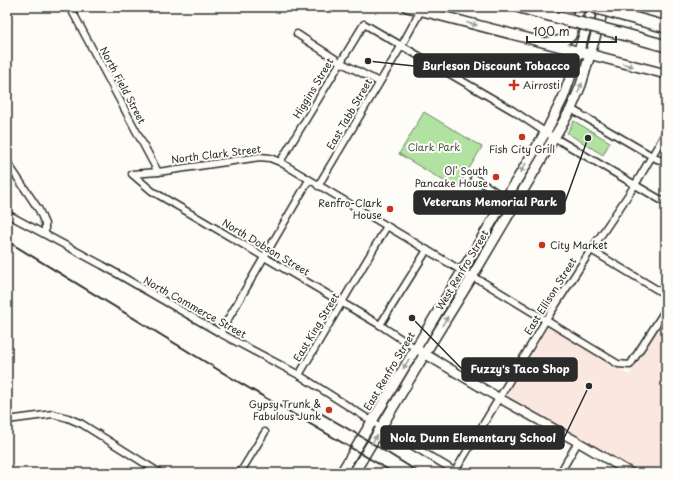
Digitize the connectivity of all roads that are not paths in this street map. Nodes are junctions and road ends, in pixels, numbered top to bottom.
1 (70, 7) edge
2 (407, 7) edge
3 (520, 7) edge
4 (580, 7) edge
5 (593, 7) edge
6 (604, 7) edge
7 (420, 10) junction
8 (666, 27) edge
9 (297, 34) dead end
10 (544, 43) junction
11 (402, 45) junction
12 (666, 46) edge
13 (579, 52) junction
14 (590, 55) junction
15 (340, 62) junction
16 (666, 74) edge
17 (379, 82) junction
18 (571, 109) junction
19 (546, 132) junction
20 (666, 132) edge
21 (554, 137) junction
22 (652, 156) junction
23 (7, 162) edge
24 (280, 162) junction
25 (666, 162) edge
26 (158, 172) junction
27 (474, 178) dead end
28 (309, 180) junction
29 (635, 184) junction
30 (318, 186) junction
31 (506, 198) junction
32 (666, 203) edge
33 (515, 204) junction
34 (7, 214) edge
35 (387, 226) junction
36 (45, 234) junction
37 (427, 250) junction
38 (591, 250) junction
39 (264, 258) junction
40 (462, 271) junction
41 (472, 277) junction
42 (666, 295) edge
43 (342, 303) junction
44 (666, 309) edge
45 (546, 320) junction
46 (380, 326) junction
47 (220, 333) junction
48 (415, 348) junction
49 (424, 354) junction
50 (299, 375) junction
51 (500, 398) junction
52 (7, 420) edge
53 (372, 421) junction
54 (381, 427) junction
55 (264, 432) dead end
56 (578, 442) junction
57 (456, 472) edge
58 (160, 473) edge
59 (240, 473) edge
60 (341, 473) edge
61 (354, 473) edge
62 (560, 473) edge
63 (631, 473) edge

1 - 26 street, North Field Street
2 - 7 main road
3 - 12 highway, bridge
4 - 10 main road
5 - 8 highway, bridge
5 - 13 main road
6 - 14 main road, West Renfro Street
7 -> 10 main road
7 - 11 street, East Tabb Street
9 - 15 street
10 - 13 main road
11 - 15 street, Higgins Street
11 - 17 street, East Tabb Street
11 - 19 street
13 - 14 main road
13 - 19 main road, East Renfro Street
14 -> 16 main road
18 -> 14 main road, West Renfro Street
15 - 17 street
15 - 24 street, Higgins Street
17 - 30 street, East Tabb Street
18 - 21 main road, West Renfro Street
18 - 22 street
19 - 21 street
19 -> 31 main road, East Renfro Street
20 - 22 street, East Ellison Street
21 - 29 street
21 - 33 main road, West Renfro Street
22 - 25 street
22 - 29 street, East Ellison Street
23 - 36 street
24 - 26 street, North Clark Street
24 - 28 street, North Clark Street
26 - 39 street, North Dobson Street
27 - 31 street
28 - 30 street, North Clark Street
28 - 39 street
29 - 32 street
29 - 38 street, East Ellison Street
30 - 35 street, North Clark Street
31 - 33 street
31 - 40 main road, East Renfro Street
33 - 41 main road, West Renfro Street
34 - 36 street, North Commerce Street
35 - 37 street, North Clark Street
35 - 43 street, East King Street
36 - 47 street, North Commerce Street
37 - 40 street, North Clark Street
37 - 46 street
38 - 42 street
38 - 45 street, East Ellison Street
39 - 43 street, North Dobson Street
39 - 47 street
40 - 41 street, North Clark Street
40 - 48 main road, East Renfro Street
41 - 45 street, North Clark Street
49 -> 41 main road, West Renfro Street
43 - 46 street, North Dobson Street
43 - 50 street, East King Street
44 - 45 street, North Clark Street
45 - 51 street, East Ellison Street
46 - 48 street, North Dobson Street
47 - 50 street, North Commerce Street
48 - 49 street
48 -> 53 main road, East Renfro Street
49 - 51 street
49 - 54 main road, West Renfro Street
50 - 53 street, North Commerce Street
51 - 56 street
51 - 57 street, East Ellison Street
52 - 58 street
53 - 54 street, North Commerce Street
53 - 60 main road, East Renfro Street
54 - 57 street, North Commerce Street
61 -> 54 main road, West Renfro Street
55 - 59 street
56 - 62 street
56 - 63 street

